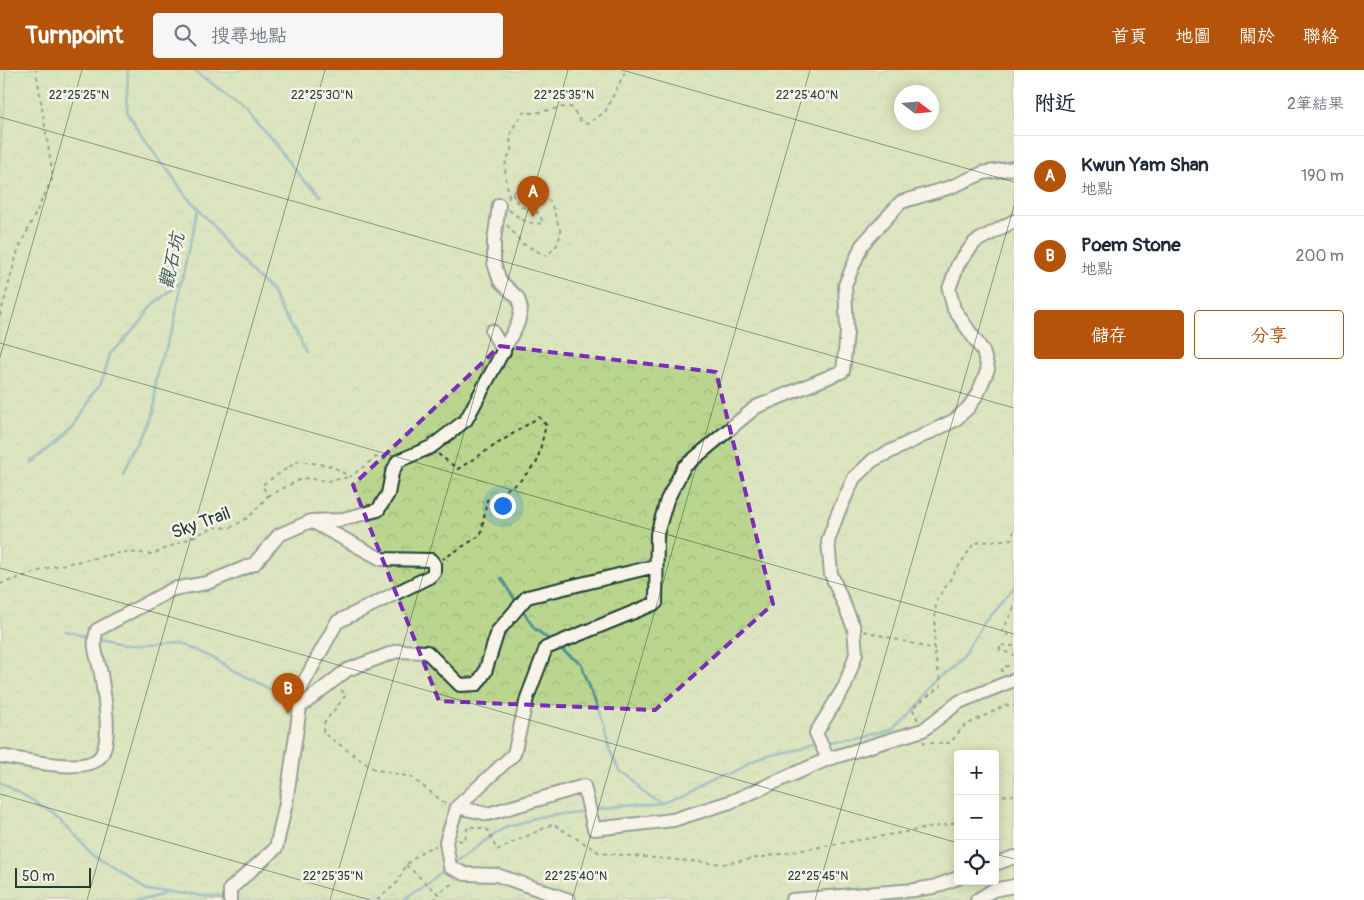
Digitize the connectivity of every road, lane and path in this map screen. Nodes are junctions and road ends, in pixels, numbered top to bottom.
1 (36, 70) edge
2 (626, 70) edge
3 (1014, 168) edge
4 (512, 194) junction
5 (504, 202) junction
6 (1014, 221) edge
7 (495, 222) junction
8 (0, 316) edge
9 (492, 331) dead end
10 (504, 352) junction
11 (431, 447) junction
12 (398, 461) junction
13 (350, 477) junction
14 (268, 496) junction
15 (311, 521) junction
16 (1014, 531) edge
17 (1012, 539) edge
18 (434, 564) junction
19 (656, 566) junction
20 (0, 584) edge
21 (1014, 607) edge
22 (854, 628) junction
23 (1014, 638) edge
24 (1014, 646) edge
25 (934, 649) junction
26 (1014, 655) edge
27 (1014, 665) edge
28 (1011, 676) edge
29 (340, 689) dead end
30 (1014, 706) edge
31 (300, 708) junction
32 (922, 730) junction
33 (0, 756) edge
34 (828, 759) junction
35 (1014, 795) edge
36 (999, 796) edge
37 (456, 809) junction
38 (954, 823) edge
39 (446, 842) junction
40 (1014, 857) edge
41 (999, 863) edge
42 (406, 865) junction
43 (465, 874) junction
44 (954, 879) edge
45 (1014, 886) edge
46 (438, 894) junction
47 (230, 900) edge
48 (377, 900) edge
49 (432, 900) edge
50 (570, 900) edge
51 (792, 900) edge
52 (977, 900) edge

1 - 8 path
2 - 5 path
3 - 19 lane
4 - 5 path
4 - 5 path
4 - 7 path
5 - 7 lane
6 - 22 lane
7 - 10 lane
9 - 10 lane
10 - 11 lane
11 - 12 lane
11 - 18 path
12 - 13 path
12 - 15 lane
13 - 14 path
13 - 14 path, Sky Trail
14 - 20 path, Sky Trail
15 - 18 lane
15 - 33 lane
16 - 17 path
17 - 25 path
18 - 31 lane
19 - 31 lane
19 - 37 lane
21 - 23 path
22 - 25 path
22 - 34 lane
24 - 26 path
25 - 32 path
27 - 28 path
28 - 32 lane
29 - 37 path
30 - 32 path
31 - 47 lane
32 - 34 lane
34 - 37 lane
35 - 36 path
37 - 39 lane
38 - 39 path
39 - 42 path
39 - 43 lane
40 - 41 lane
42 - 46 path
42 - 48 path
43 - 46 path
43 - 50 lane
44 - 51 lane
45 - 52 lane
46 - 49 path

